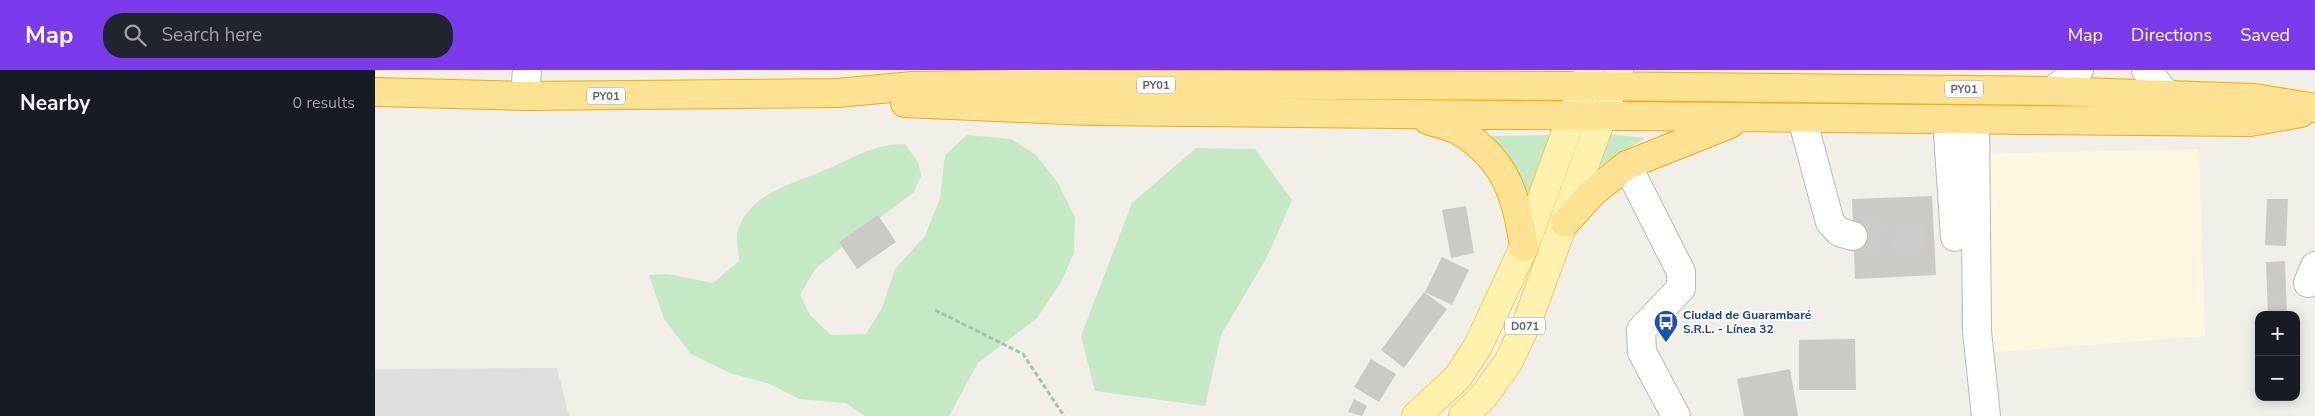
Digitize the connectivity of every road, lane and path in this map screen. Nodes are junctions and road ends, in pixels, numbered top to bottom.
1 (1544, 70) edge
2 (1760, 70) edge
3 (2079, 70) edge
4 (2146, 70) edge
5 (1360, 78) edge
6 (1433, 78) edge
7 (1587, 78) edge
8 (1616, 79) edge
9 (1508, 81) edge
10 (526, 83) edge
11 (1821, 90) junction
12 (2051, 91) junction
13 (375, 92) edge
14 (837, 94) junction
15 (2167, 95) junction
16 (2315, 110) edge
17 (1412, 115) junction
18 (1572, 115) junction
19 (1601, 117) junction
20 (1747, 118) junction
21 (1802, 118) junction
22 (1947, 119) junction
23 (1975, 120) junction
24 (1627, 166) junction
25 (1565, 223) junction
26 (1853, 236) tunnel mouth
27 (1955, 238) junction
28 (1524, 247) junction
29 (935, 310) dead end
30 (1065, 416) edge
31 (1416, 416) edge
32 (1463, 416) edge
33 (1676, 416) edge
34 (1985, 416) edge

1 - 9 highway
2 - 11 highway
3 - 12 street
4 - 15 street
5 - 6 highway, PY01
5 - 14 highway, PY01
6 - 9 highway, PY01
7 - 8 highway, PY01
7 - 9 highway, PY01
7 - 18 main road, D071
8 - 11 highway, PY01
8 - 19 main road, D071
10 - 13 highway, PY01
10 - 14 highway, PY01
11 - 12 highway, PY01
12 - 15 highway, PY01
14 - 17 highway, PY01
15 - 16 highway, PY01
16 - 23 highway, PY01
17 - 18 highway, PY01
17 - 28 highway
18 - 19 highway, PY01
18 - 28 main road, D071
19 - 20 highway, PY01
19 - 25 main road, D071
20 - 21 highway, PY01
20 - 24 highway
21 - 22 highway, PY01
21 - 26 street
22 - 23 highway, PY01
22 - 27 street
23 - 27 street
24 - 25 highway
24 - 33 street
25 - 32 main road, D071
27 - 34 street
28 - 31 main road, D071
29 - 30 path

